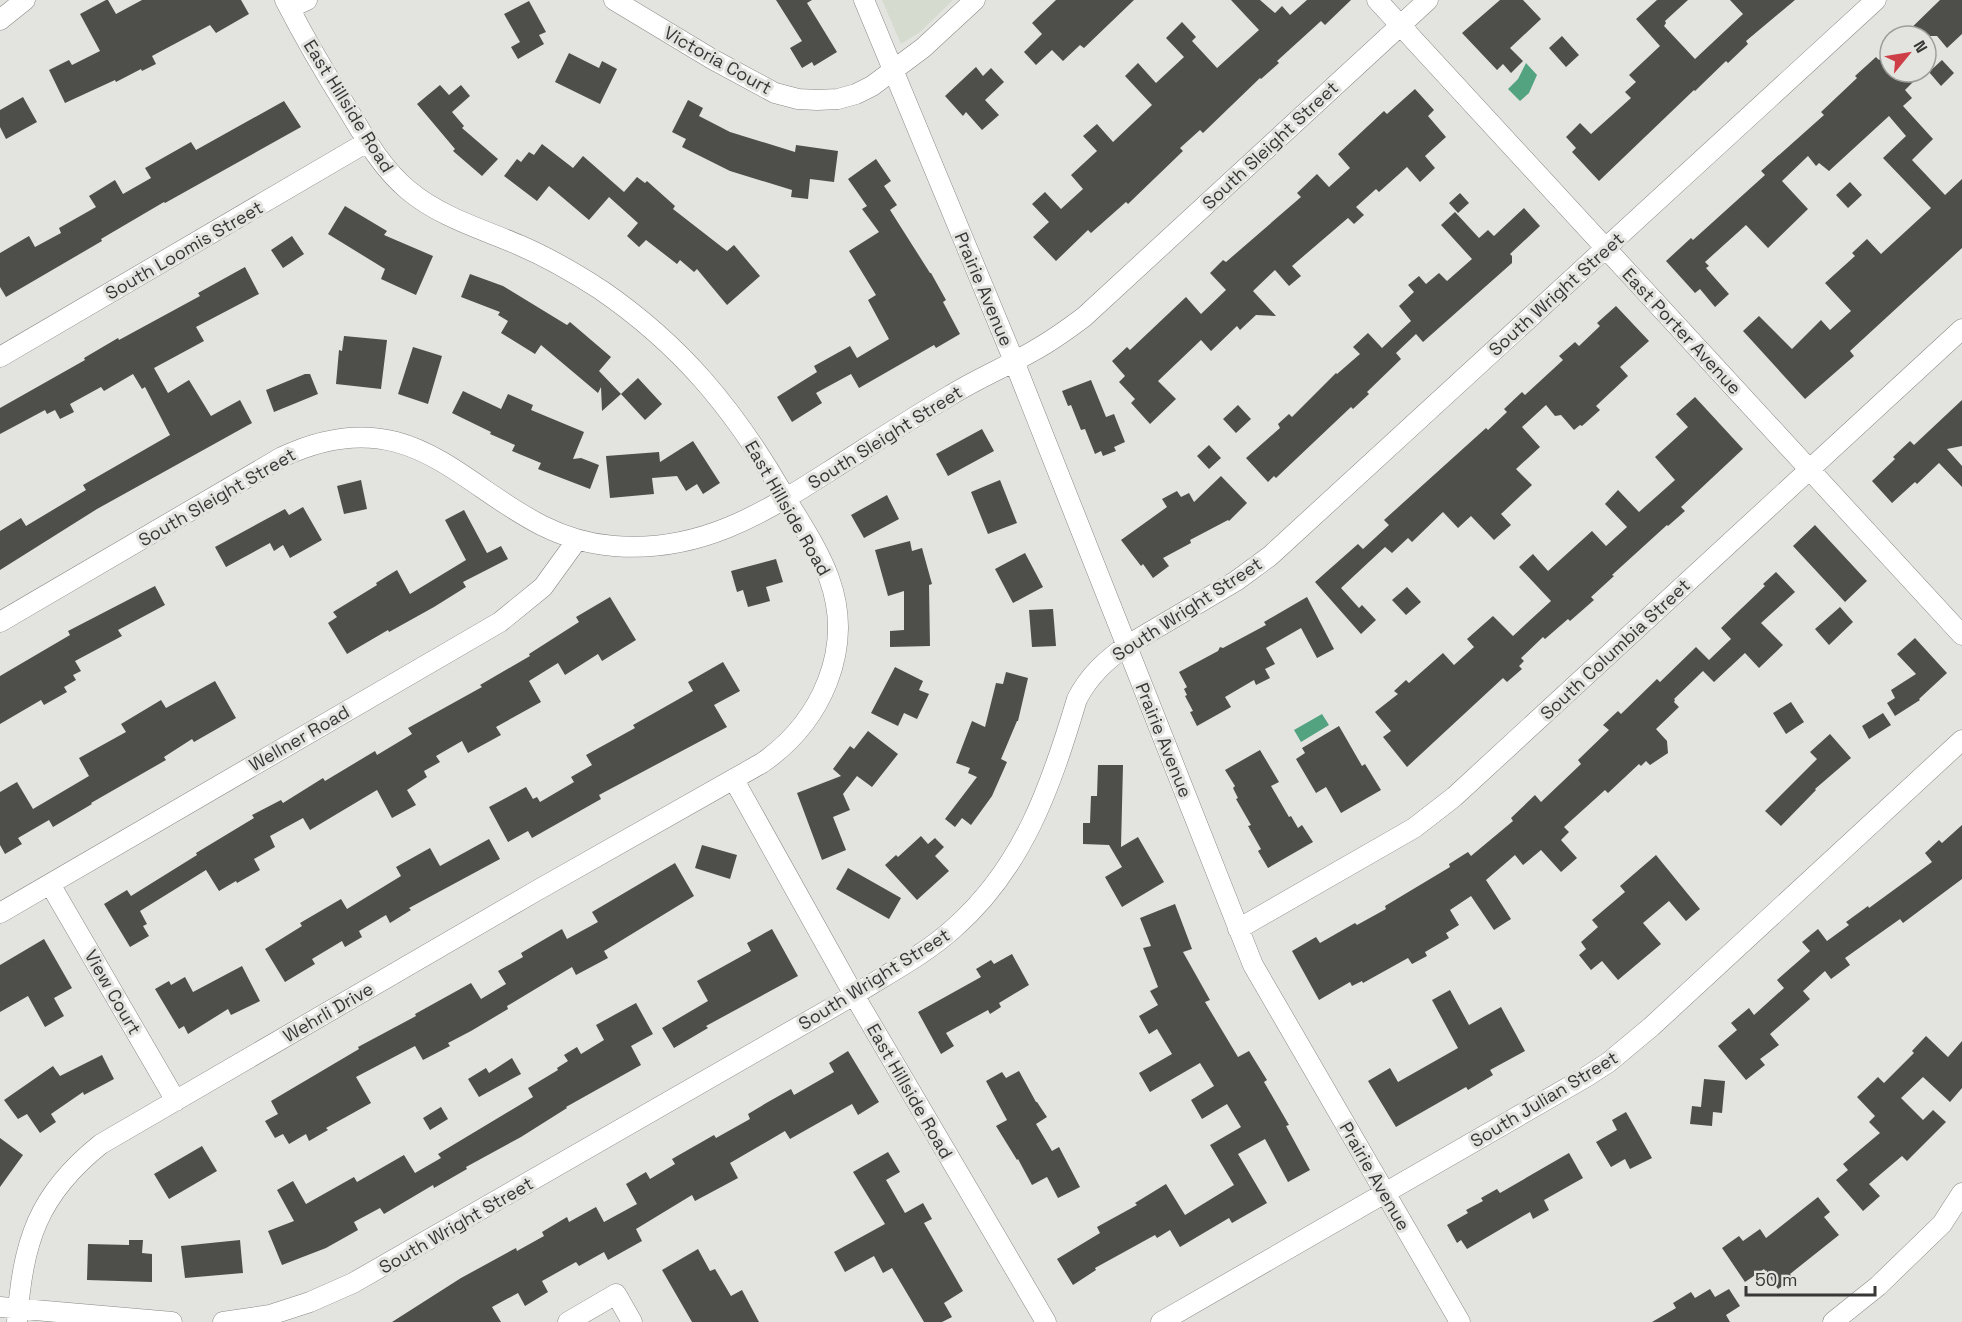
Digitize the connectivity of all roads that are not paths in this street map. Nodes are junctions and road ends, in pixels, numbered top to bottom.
1 (26, 0) edge
2 (614, 0) edge
3 (864, 0) edge
4 (975, 0) edge
5 (1377, 0) edge
6 (1428, 0) edge
7 (1876, 0) edge
8 (294, 3) edge
9 (0, 20) edge
10 (1400, 25) junction
11 (892, 70) junction
12 (368, 142) junction
13 (1605, 248) junction
14 (1962, 329) edge
15 (0, 357) edge
16 (1014, 361) junction
17 (1810, 470) junction
18 (786, 499) junction
19 (577, 540) junction
20 (0, 622) edge
21 (1962, 635) edge
22 (1126, 646) junction
23 (1962, 740) edge
24 (734, 780) junction
25 (50, 884) junction
26 (0, 913) edge
27 (1238, 929) junction
28 (854, 995) junction
29 (176, 1101) junction
30 (1385, 1193) junction
31 (1962, 1193) edge
32 (12, 1312) edge
33 (172, 1322) edge
34 (223, 1322) edge
35 (568, 1322) edge
36 (632, 1322) edge
37 (1046, 1322) edge
38 (1161, 1322) edge
39 (1460, 1322) edge
40 (1833, 1322) edge

1 - 9 street
2 - 11 street, Victoria Court
3 - 11 street, Prairie Avenue
4 - 11 street
5 - 10 street, East Porter Avenue
6 - 10 street, South Sleight Street
7 - 13 street, South Wright Street
8 - 12 street, East Hillside Road
10 - 13 street, East Porter Avenue
10 - 16 street, South Sleight Street
11 - 16 street, Prairie Avenue
12 - 15 street, South Loomis Street
12 - 18 street, East Hillside Road
13 - 17 street, East Porter Avenue
13 - 22 street, South Wright Street
14 - 17 street, South Columbia Street
16 - 18 street, South Sleight Street
16 - 22 street, Prairie Avenue
17 - 21 street, East Porter Avenue
17 - 27 street, South Columbia Street
18 - 19 street, South Sleight Street
18 - 24 street, East Hillside Road
19 - 20 street, South Sleight Street
19 - 25 street, Wellner Road
22 - 27 street, Prairie Avenue
22 - 28 street, South Wright Street
23 - 30 street, South Julian Street
24 - 28 street, East Hillside Road
24 - 29 street, Wehrli Drive
25 - 26 street, Wellner Road
25 - 29 street, View Court
27 - 30 street, Prairie Avenue
28 - 34 street, South Wright Street
28 - 37 street, East Hillside Road
29 - 32 street, Wehrli Drive
30 - 38 street, South Julian Street
30 - 39 street, Prairie Avenue
31 - 40 street
32 - 33 street
35 - 36 street

